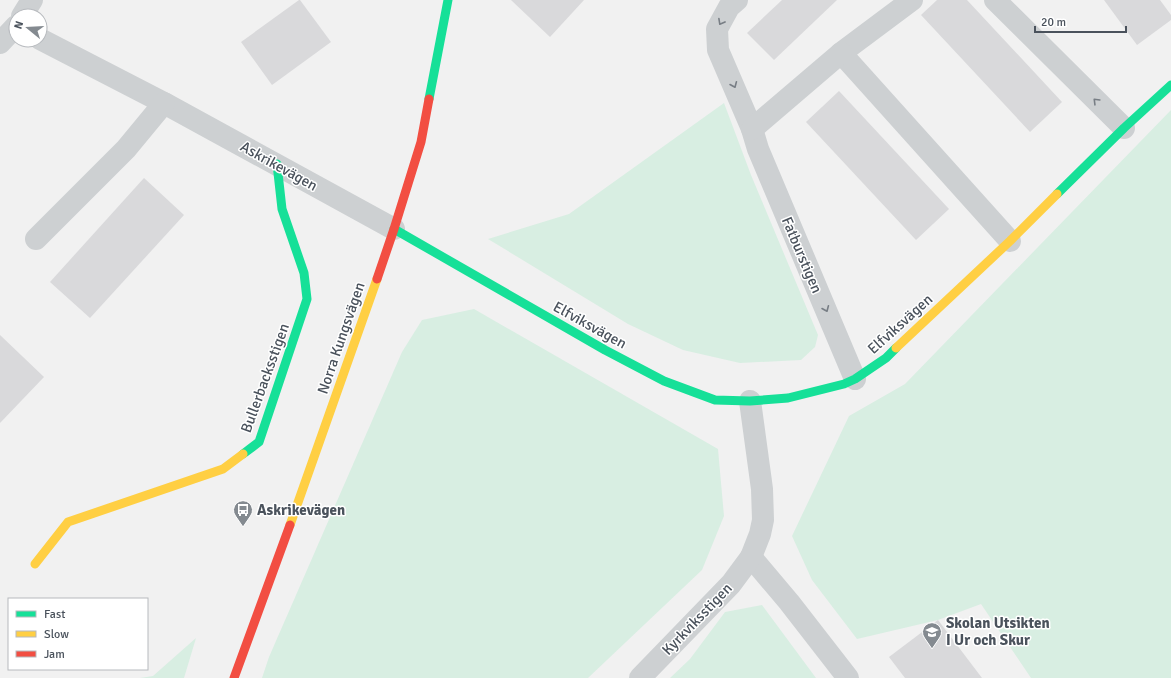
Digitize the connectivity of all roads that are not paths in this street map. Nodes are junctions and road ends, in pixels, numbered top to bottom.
1 (32, 0) edge
2 (448, 0) edge
3 (737, 0) edge
4 (912, 0) edge
5 (995, 0) edge
6 (26, 8) edge
7 (8, 32) edge
8 (48, 43) edge
9 (0, 44) edge
10 (841, 53) junction
11 (1171, 85) edge
12 (164, 103) junction
13 (1124, 128) junction
14 (752, 130) junction
15 (277, 164) junction
16 (394, 230) junction
17 (36, 239) dead end
18 (1010, 241) junction
19 (855, 379) junction
20 (750, 400) junction
21 (751, 557) junction
22 (35, 564) dead end
23 (234, 678) edge
24 (640, 678) edge
25 (848, 678) edge

1 - 6 street
2 - 16 street, Norra Kungsvägen
3 -> 14 street, Fatburstigen
4 - 10 street
13 -> 5 street
7 - 9 street
8 - 12 street, Askrikevägen
10 - 14 street
10 - 18 street
11 - 13 street, Elfviksvägen
12 - 15 street, Askrikevägen
12 - 17 street
13 - 18 street, Elfviksvägen
14 -> 19 street, Fatburstigen
15 - 16 street, Askrikevägen
15 - 22 street, Bullerbacksstigen
16 - 20 street, Elfviksvägen
16 - 23 street, Norra Kungsvägen
18 - 19 street, Elfviksvägen
19 - 20 street, Elfviksvägen
20 - 21 street, Kyrkviksstigen
21 - 24 street, Kyrkviksstigen
21 - 25 street

